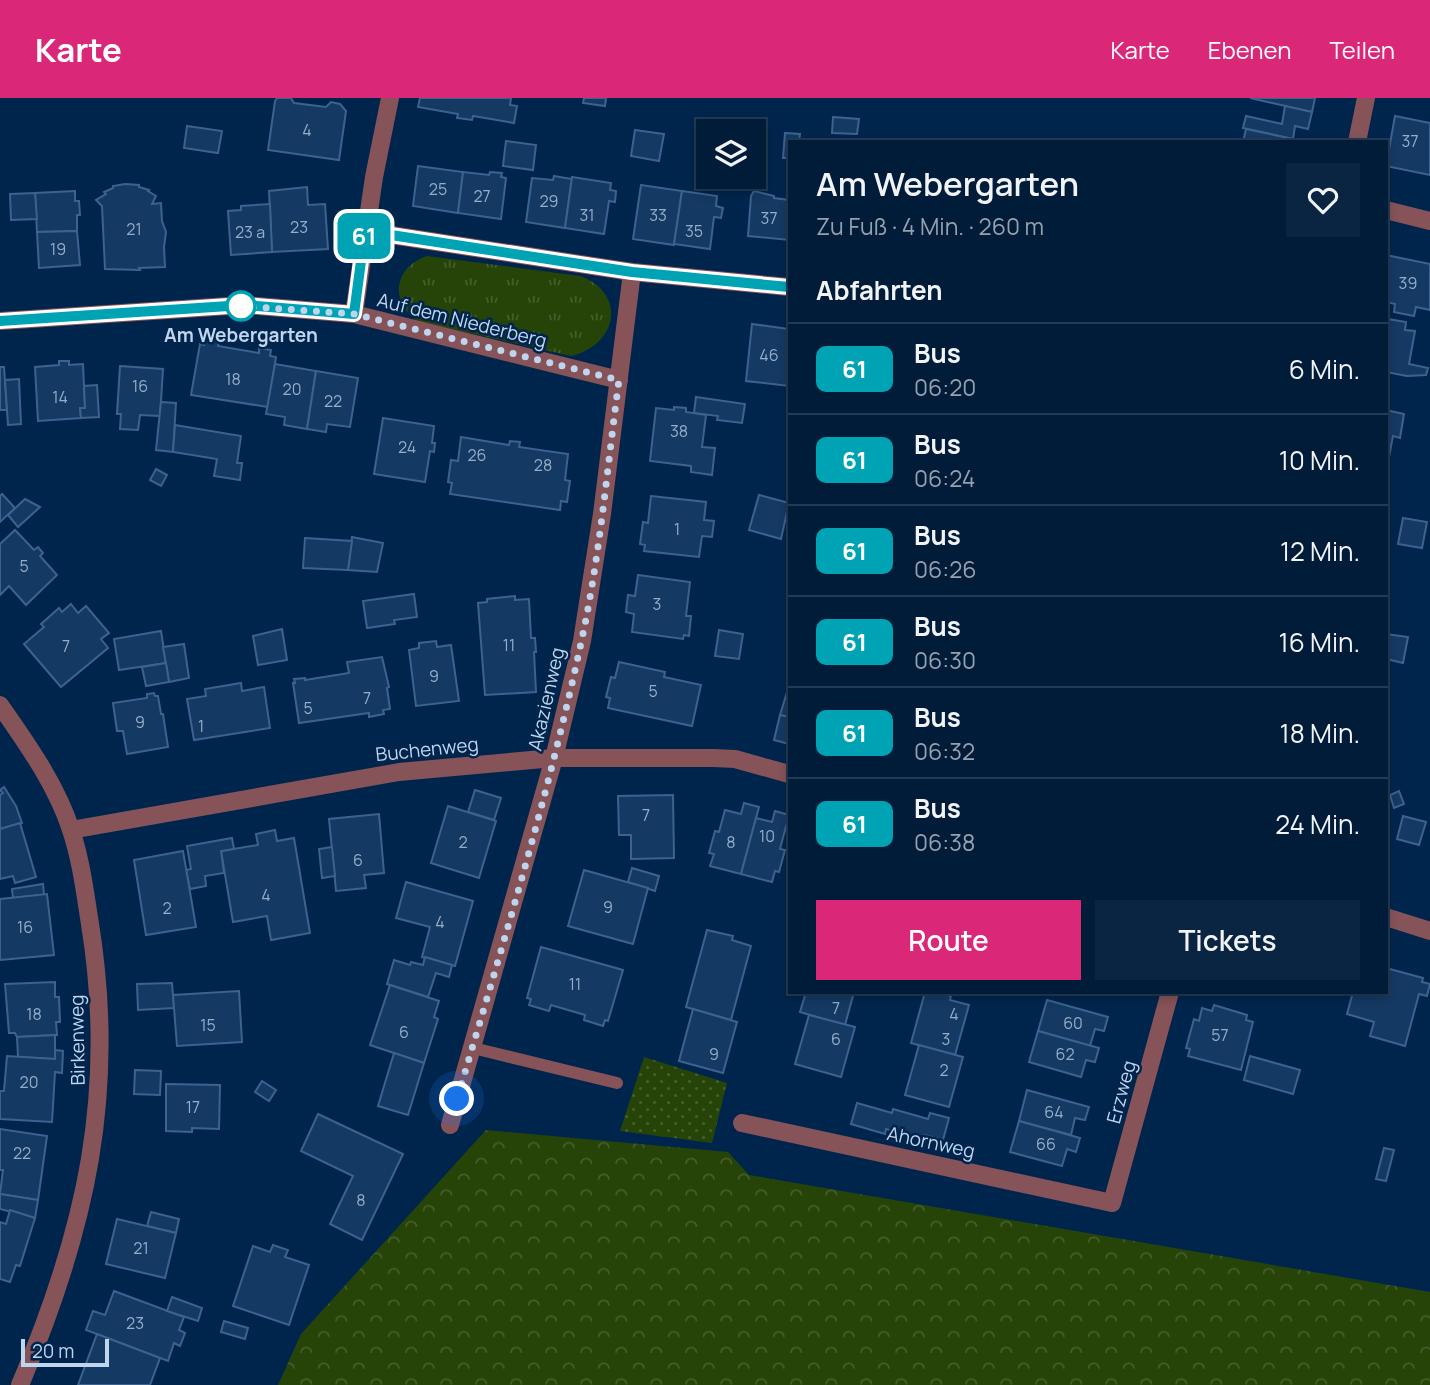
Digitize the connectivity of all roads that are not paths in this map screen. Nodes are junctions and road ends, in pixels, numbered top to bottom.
1 (390, 98) edge
2 (1366, 98) edge
3 (1357, 140) edge
4 (1388, 210) edge
5 (1430, 221) edge
6 (365, 231) junction
7 (632, 272) junction
8 (788, 287) edge
9 (354, 314) junction
10 (0, 321) edge
11 (619, 380) junction
12 (0, 705) edge
13 (554, 758) junction
14 (788, 774) edge
15 (72, 830) junction
16 (1388, 918) edge
17 (1430, 931) edge
18 (1169, 994) edge
19 (473, 1048) junction
20 (617, 1083) dead end
21 (742, 1123) dead end
22 (450, 1125) dead end
23 (1112, 1203) joint
24 (20, 1385) edge

1 - 6 street
2 - 3 street
4 - 5 street
6 - 7 street
6 - 9 street
7 - 8 street
7 - 11 street, Akazienweg
9 - 10 street, Auf dem Niederberg
9 - 11 street, Auf dem Niederberg
11 - 13 street, Akazienweg
12 - 15 street, Birkenweg
13 - 14 street, Buchenweg
13 - 15 street, Buchenweg
13 - 19 street, Akazienweg
15 - 24 street, Birkenweg
16 - 17 street
18 - 23 street, Erzweg
19 - 20 lane
19 - 22 street, Akazienweg
21 - 23 street, Ahornweg

